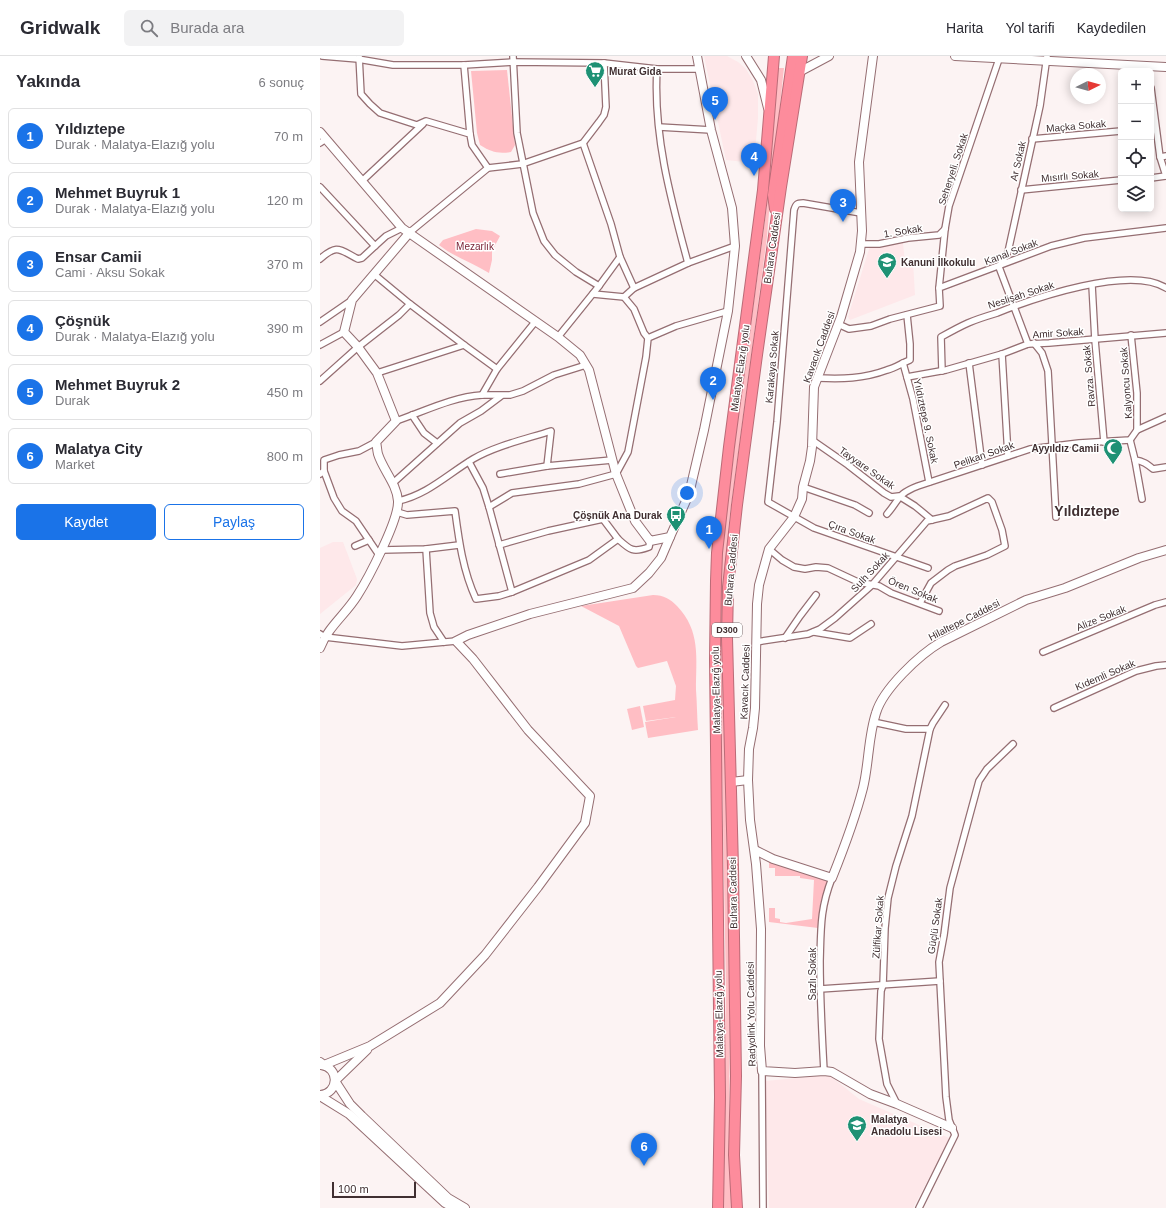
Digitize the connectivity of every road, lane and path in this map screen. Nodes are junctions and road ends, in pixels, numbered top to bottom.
1 (322, 56) edge
2 (746, 56) edge
3 (829, 56) edge
4 (873, 56) edge
5 (955, 56) edge
6 (798, 57) edge
7 (359, 58) edge
8 (513, 59) edge
9 (774, 59) edge
10 (999, 59) junction
11 (1047, 59) edge
12 (697, 60) edge
13 (604, 63) junction
14 (464, 65) junction
15 (1166, 67) edge
16 (1139, 68) edge
17 (1154, 68) edge
18 (657, 69) junction
19 (799, 72) junction
20 (769, 116) junction
21 (426, 121) junction
22 (659, 127) junction
23 (711, 130) junction
24 (1118, 131) edge
25 (1154, 133) edge
26 (470, 134) junction
27 (322, 138) edge
28 (1032, 139) junction
29 (583, 143) junction
30 (1163, 156) edge
31 (522, 164) junction
32 (488, 168) junction
33 (1166, 176) edge
34 (1154, 178) edge
35 (1118, 180) edge
36 (362, 181) junction
37 (321, 189) edge
38 (1021, 190) junction
39 (860, 213) junction
40 (777, 219) junction
41 (402, 228) junction
42 (1166, 228) edge
43 (945, 229) junction
44 (410, 232) junction
45 (862, 244) junction
46 (375, 246) junction
47 (735, 246) junction
48 (620, 257) junction
49 (320, 259) edge
50 (688, 263) junction
51 (998, 267) junction
52 (375, 275) junction
53 (1092, 285) junction
54 (599, 286) junction
55 (634, 288) junction
56 (939, 288) junction
57 (1166, 288) edge
58 (593, 294) junction
59 (624, 297) junction
60 (352, 300) junction
61 (410, 304) junction
62 (1013, 306) junction
63 (728, 311) junction
64 (907, 315) junction
65 (320, 322) edge
66 (535, 322) junction
67 (838, 324) junction
68 (344, 332) junction
69 (1166, 333) edge
70 (1131, 335) junction
71 (558, 337) junction
72 (648, 338) junction
73 (1095, 340) junction
74 (1031, 344) junction
75 (320, 345) edge
76 (464, 345) junction
77 (358, 347) junction
78 (1002, 354) junction
79 (903, 363) junction
80 (969, 363) junction
81 (586, 365) junction
82 (497, 369) junction
83 (942, 370) junction
84 (377, 373) junction
85 (907, 377) junction
86 (817, 378) junction
87 (320, 381) edge
88 (482, 395) junction
89 (501, 396) junction
90 (412, 416) junction
91 (1166, 417) edge
92 (396, 421) junction
93 (1137, 430) junction
94 (812, 440) junction
95 (1130, 440) junction
96 (376, 442) junction
97 (1104, 442) junction
98 (437, 443) junction
99 (1053, 446) junction
100 (1008, 456) junction
101 (322, 460) edge
102 (612, 460) junction
103 (1135, 460) junction
104 (469, 462) junction
105 (982, 465) junction
106 (547, 466) junction
107 (1166, 467) edge
108 (322, 472) edge
109 (500, 474) dead end
110 (616, 474) junction
111 (929, 482) junction
112 (393, 483) junction
113 (803, 487) junction
114 (899, 496) junction
115 (1142, 499) dead end
116 (398, 501) junction
117 (489, 507) junction
118 (397, 512) junction
119 (869, 513) dead end
120 (887, 514) dead end
121 (794, 517) junction
122 (1056, 517) dead end
123 (932, 520) junction
124 (670, 537) junction
125 (618, 539) junction
126 (369, 540) junction
127 (650, 540) junction
128 (459, 545) junction
129 (499, 545) junction
130 (355, 546) dead end
131 (426, 549) junction
132 (769, 549) junction
133 (1166, 550) edge
134 (380, 552) junction
135 (896, 557) junction
136 (928, 568) dead end
137 (872, 585) junction
138 (512, 592) junction
139 (816, 595) dead end
140 (1166, 602) edge
141 (920, 603) junction
142 (940, 611) dead end
143 (871, 624) dead end
144 (814, 632) junction
145 (322, 635) edge
146 (785, 638) junction
147 (456, 640) junction
148 (444, 642) junction
149 (756, 642) junction
150 (320, 648) edge
151 (1043, 652) dead end
152 (1166, 665) edge
153 (945, 705) dead end
154 (1054, 708) dead end
155 (873, 722) junction
156 (930, 730) junction
157 (1013, 744) dead end
158 (748, 780) junction
159 (731, 782) junction
160 (755, 850) junction
161 (832, 878) junction
162 (940, 982) junction
163 (883, 985) junction
164 (820, 989) junction
165 (370, 1046) junction
166 (321, 1064) edge
167 (762, 1071) junction
168 (824, 1071) junction
169 (335, 1081) junction
170 (320, 1096) edge
171 (897, 1104) junction
172 (952, 1128) junction
173 (454, 1208) edge
174 (465, 1208) edge
175 (718, 1208) edge
176 (737, 1208) edge
177 (763, 1208) edge
178 (919, 1208) edge

1 - 7 street
2 - 20 street
3 - 19 street
4 - 39 street, Kavacık Caddesi
5 - 10 street
6 - 9 highway
6 - 19 highway, Buhara Caddesi / D300
6 - 40 highway
7 - 14 street
7 - 21 street
8 - 13 street
8 - 14 street
8 - 31 street
9 - 20 highway, Malatya-Elazığ yolu / D300
10 - 11 street
10 - 43 street, Seheryeli. Sokak
11 - 16 street
11 - 28 street, Ar Sokak
12 - 18 street
12 - 23 street
13 - 18 street
13 - 29 street
14 - 26 street
15 - 17 street
18 - 22 street
19 - 40 highway, Buhara Caddesi / D300
20 - 175 highway, Malatya-Elazığ yolu / D300
21 - 26 street
21 - 36 street
22 - 23 street
22 - 50 street
23 - 47 street
24 - 28 street, Maçka Sokak
25 - 30 street
26 - 32 street
27 - 36 street
28 - 38 street, Ar Sokak
29 - 31 street
29 - 48 street
30 - 33 street
31 - 32 street
31 - 54 street
32 - 44 street
33 - 34 street
35 - 38 street, Mısırlı Sokak
36 - 41 street
37 - 46 street
38 - 51 street, Ar Sokak
39 - 45 street, Kavacık Caddesi
39 - 121 street, Karakaya Sokak
40 - 159 highway, Buhara Caddesi / D300
41 - 44 street
41 - 46 street
42 - 51 street, Kanal Sokak
43 - 45 street, 1. Sokak
43 - 56 street, Seheryeli. Sokak
44 - 52 street
44 - 66 street
45 - 67 street, Kavacık Caddesi
46 - 49 street
47 - 50 street
47 - 63 street
48 - 54 street
48 - 55 street
50 - 55 street
51 - 56 street, Kanal Sokak
51 - 62 street
52 - 60 street
52 - 61 street
53 - 57 street, Neslişah Sokak
53 - 62 street, Neslişah Sokak
53 - 73 street, Ravza. Sokak
54 - 58 street
55 - 59 street
56 - 64 street
58 - 59 street
58 - 71 street
59 - 72 street
60 - 65 street
60 - 68 street
61 - 76 street
61 - 77 street
62 - 74 street
62 - 83 street, Neslişah Sokak
63 - 72 street
63 - 124 street
64 - 67 street
64 - 79 street
66 - 71 street
66 - 82 street
67 - 86 street, Kavacık Caddesi
68 - 75 street
68 - 77 street
69 - 70 street, Amir Sokak
70 - 73 street, Amir Sokak
70 - 93 street, Kalyoncu Sokak
71 - 81 street
72 - 110 street
73 - 74 street, Amir Sokak
73 - 97 street, Ravza. Sokak
74 - 78 street, Amir Sokak
74 - 99 street
76 - 82 street
76 - 84 street
77 - 84 street
77 - 87 street
78 - 80 street, Amir Sokak
78 - 100 street
79 - 85 street, Yıldıztepe 9. Sokak
79 - 86 street
80 - 83 street, Amir Sokak
80 - 105 street
81 - 89 street
81 - 102 street
82 - 88 street
83 - 85 street, Amir Sokak
84 - 92 street
85 - 111 street, Yıldıztepe 9. Sokak
86 - 94 street, Kavacık Caddesi
88 - 89 street
88 - 90 street
89 - 98 street
90 - 92 street
90 - 98 street
91 - 93 street
92 - 96 street
93 - 95 street
94 - 113 street, Kavacık Caddesi
94 - 114 street, Tayyare Sokak
95 - 97 street, Pelikan Sokak
95 - 103 street
96 - 101 street
96 - 112 street
97 - 99 street, Pelikan Sokak
98 - 112 street
99 - 100 street, Pelikan Sokak
99 - 122 street
100 - 105 street, Pelikan Sokak
101 - 108 street
102 - 106 street
102 - 110 street
103 - 107 street
103 - 115 street
104 - 106 street
104 - 116 street
104 - 117 street
105 - 111 street, Pelikan Sokak
106 - 109 street
108 - 126 street
110 - 117 street
110 - 127 street
111 - 114 street, Pelikan Sokak
112 - 116 street
113 - 119 street
113 - 121 street, Kavacık Caddesi
114 - 120 street
114 - 123 street, Tayyare Sokak
116 - 118 street
117 - 129 street
118 - 128 street
118 - 134 street
121 - 132 street, Kavacık Caddesi
121 - 135 street, Çıra Sokak
123 - 135 street, Sulh Sokak
123 - 141 street, Sulh Sokak
124 - 127 street
124 - 147 street
125 - 127 street
125 - 129 street
125 - 138 street
126 - 130 street
126 - 134 street
128 - 131 street
128 - 138 street
129 - 138 street
131 - 134 street
131 - 148 street
132 - 137 street, Ören Sokak
132 - 149 street, Kavacık Caddesi
133 - 155 street, Hilaltepe Caddesi
134 - 145 street
135 - 136 street, Çıra Sokak
135 - 137 street, Sulh Sokak
137 - 141 street, Ören Sokak
137 - 144 street, Sulh Sokak
139 - 146 street
140 - 151 street, Alize Sokak
141 - 142 street, Ören Sokak
143 - 144 street
144 - 146 street, Sulh Sokak
145 - 148 street
145 - 150 street
146 - 149 street, Sulh Sokak
147 - 148 street
147 - 165 street
149 - 158 street, Kavacık Caddesi
152 - 154 street, Kıdemli Sokak
153 - 156 street, Zülfikar Sokak
155 - 156 street
155 - 161 street, Hilaltepe Caddesi
156 - 163 street, Zülfikar Sokak
157 - 162 street, Güçlü Sokak
158 - 159 street
158 - 160 street, Kavacık Caddesi
159 - 176 highway, Buhara Caddesi / D300
160 - 161 street
160 - 167 street, Radyolink Yolu Caddesi
161 - 164 street, Sazlı Sokak
162 - 163 street
162 - 172 street, Güçlü Sokak
163 - 164 street
163 - 171 street, Zülfikar Sokak
164 - 168 street, Sazlı Sokak
165 - 166 street
165 - 169 street
166 - 169 street
167 - 168 street, Radyolink Yolu Caddesi
167 - 177 street
168 - 171 street, Radyolink Yolu Caddesi
169 - 170 street
169 - 174 street
170 - 173 street
171 - 172 street, Radyolink Yolu Caddesi
172 - 178 street

